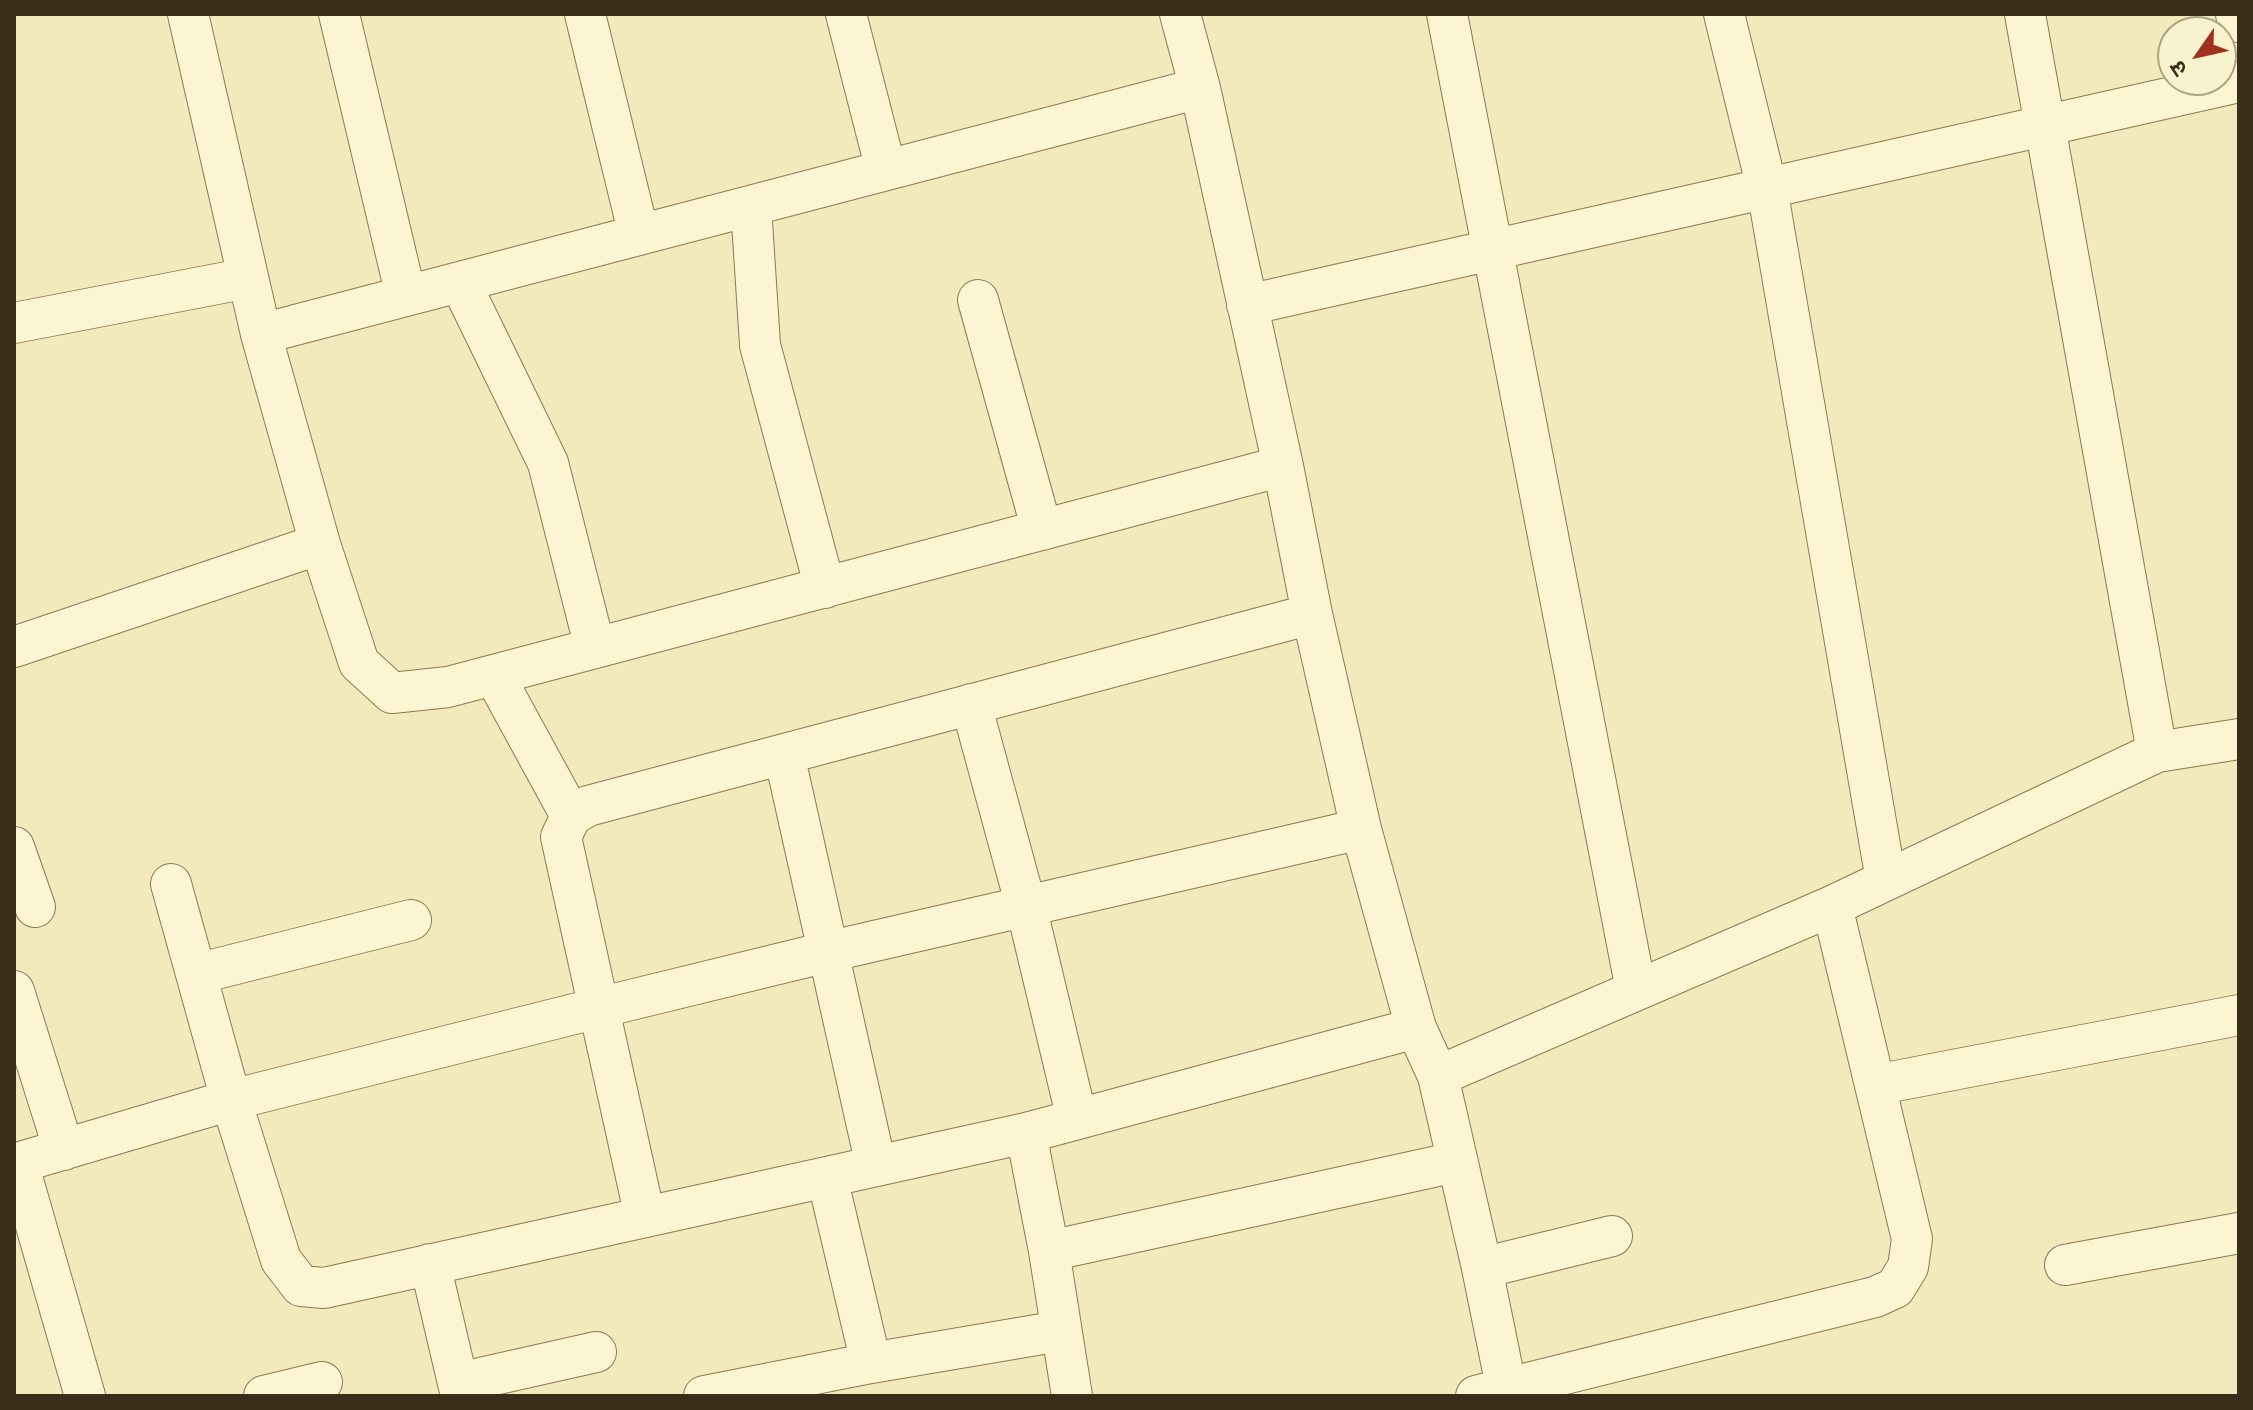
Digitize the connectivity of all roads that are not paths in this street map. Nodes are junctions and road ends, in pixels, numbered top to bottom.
1 (188, 14) edge
2 (339, 14) edge
3 (585, 14) edge
4 (846, 14) edge
5 (1180, 14) edge
6 (1447, 14) edge
7 (1724, 14) edge
8 (2025, 14) edge
9 (2239, 82) edge
10 (1200, 88) junction
11 (2044, 126) junction
12 (886, 170) junction
13 (1767, 188) junction
14 (751, 206) junction
15 (639, 235) junction
16 (1492, 250) junction
17 (248, 278) junction
18 (460, 282) junction
19 (406, 296) junction
20 (978, 300) dead end
21 (1247, 305) junction
22 (14, 323) edge
23 (261, 334) junction
24 (1283, 466) junction
25 (1042, 530) junction
26 (320, 544) junction
27 (825, 588) junction
28 (1312, 614) junction
29 (14, 647) edge
30 (595, 648) junction
31 (494, 675) junction
32 (971, 704) junction
33 (2239, 739) edge
34 (2157, 752) junction
35 (784, 754) junction
36 (571, 816) junction
37 (1361, 829) junction
38 (14, 847) edge
39 (1886, 880) junction
40 (171, 884) dead end
41 (1026, 906) junction
42 (1832, 906) junction
43 (35, 907) dead end
44 (411, 920) dead end
45 (827, 952) junction
46 (196, 974) junction
47 (1636, 990) junction
48 (14, 991) edge
49 (598, 1008) junction
50 (2239, 1015) edge
51 (1416, 1028) junction
52 (1438, 1076) junction
53 (1875, 1085) junction
54 (231, 1100) junction
55 (1077, 1119) junction
56 (1026, 1133) junction
57 (64, 1150) junction
58 (1456, 1162) junction
59 (16, 1164) edge
60 (876, 1166) junction
61 (827, 1177) junction
62 (645, 1217) junction
63 (2239, 1233) edge
64 (1612, 1236) dead end
65 (1049, 1251) junction
66 (430, 1264) junction
67 (2065, 1265) dead end
68 (1482, 1268) junction
69 (1060, 1331) junction
70 (596, 1352) dead end
71 (871, 1363) junction
72 (322, 1382) dead end
73 (459, 1389) edge
74 (1497, 1394) edge
75 (85, 1396) edge
76 (264, 1396) edge
77 (704, 1396) edge
78 (711, 1396) edge
79 (1072, 1396) edge

1 - 17 street
2 - 19 street
3 - 15 street
4 - 12 street
5 - 10 street
6 - 16 street
7 - 13 street
8 - 11 street
9 - 11 street
10 - 12 street
10 - 21 street
11 - 13 street
11 - 34 street
12 - 14 street
13 - 16 street
13 - 39 street
14 - 15 street
14 - 27 street
15 - 18 street
16 - 21 street
16 - 47 street
17 - 22 street
17 - 23 street
18 - 19 street
18 - 30 street
19 - 23 street
20 - 25 street
21 - 24 street
23 - 26 street
24 - 25 street
24 - 28 street
25 - 27 street
26 - 29 street
26 - 31 street
27 - 30 street
28 - 32 street
28 - 37 street
30 - 31 street
31 - 36 street
32 - 35 street
32 - 41 street
33 - 34 street
34 - 39 street
35 - 36 street
35 - 45 street
36 - 49 street
37 - 41 street
37 - 51 street
38 - 43 street
39 - 42 street
40 - 46 street
41 - 45 street
41 - 55 street
42 - 47 street
42 - 53 street
44 - 46 street
45 - 49 street
45 - 60 street
46 - 54 street
47 - 52 street
48 - 57 street
49 - 54 street
49 - 62 street
50 - 53 street
51 - 52 street
51 - 55 street
52 - 58 street
53 - 74 street
54 - 57 street
54 - 66 street
55 - 56 street
56 - 60 street
56 - 65 street
57 - 59 street
58 - 65 street
58 - 68 street
59 - 75 street
60 - 61 street
61 - 62 street
61 - 71 street
62 - 66 street
63 - 67 street
64 - 68 street
65 - 69 street
66 - 73 street
68 - 74 street
69 - 71 street
69 - 79 street
70 - 73 street
71 - 78 street
72 - 76 street
77 - 78 street

